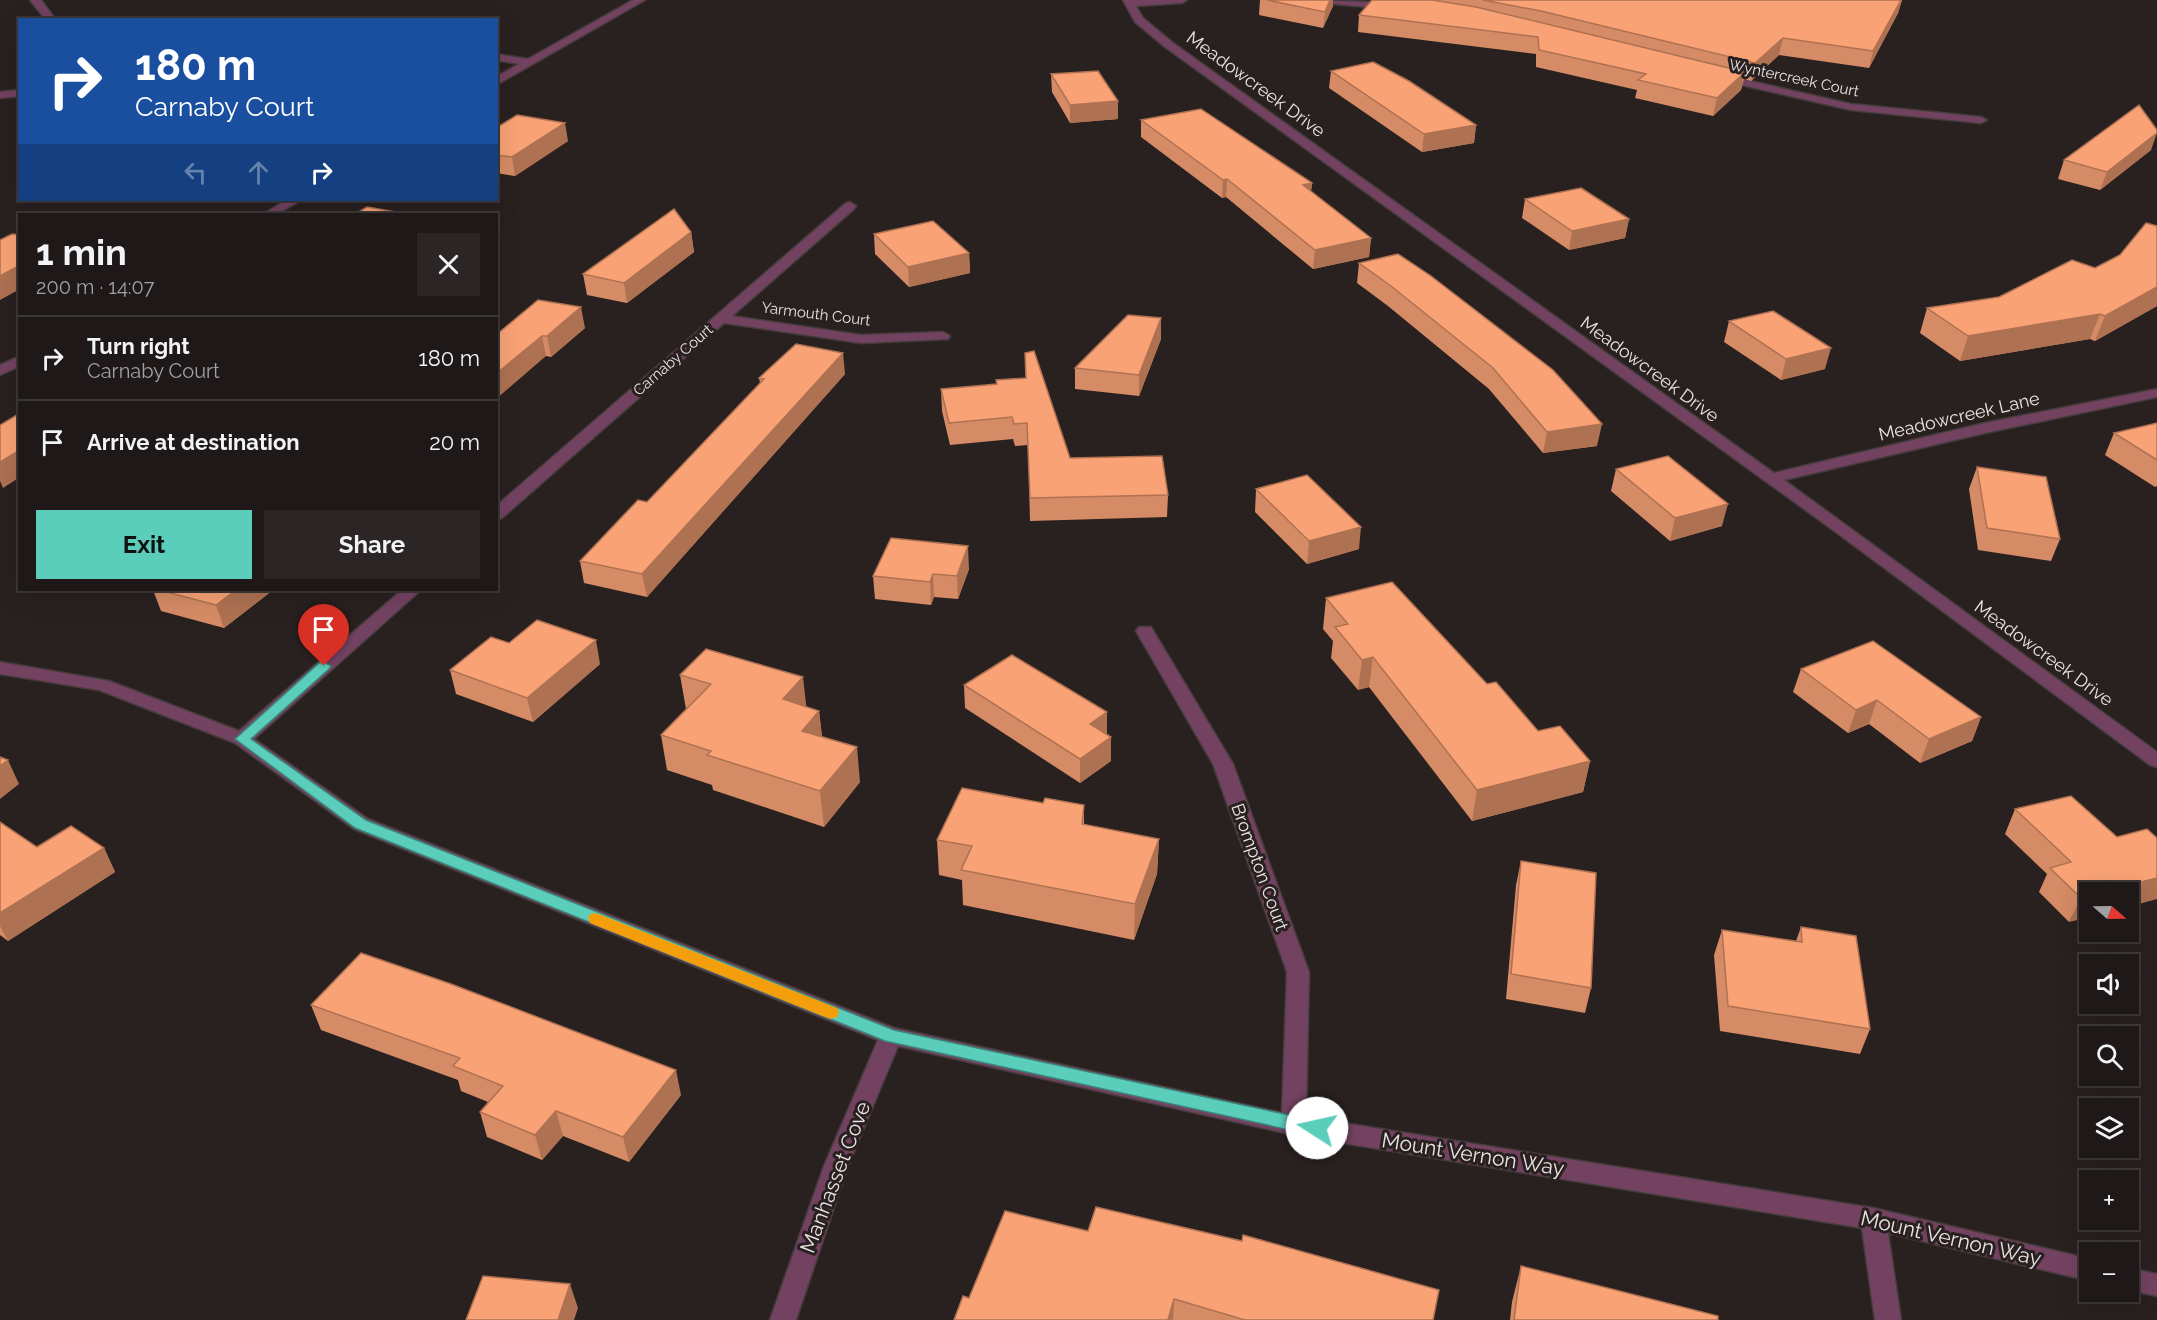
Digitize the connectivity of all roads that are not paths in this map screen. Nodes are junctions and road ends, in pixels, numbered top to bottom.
1 (35, 0) edge
2 (640, 0) edge
3 (1182, 0) edge
4 (1321, 0) edge
5 (1129, 2) edge
6 (1408, 7) edge
7 (50, 18) edge
8 (498, 57) edge
9 (530, 63) junction
10 (1713, 76) edge
11 (498, 81) edge
12 (18, 93) edge
13 (0, 95) edge
14 (1981, 120) dead end
15 (293, 201) edge
16 (850, 206) dead end
17 (271, 213) edge
18 (720, 318) junction
19 (943, 336) dead end
20 (18, 361) edge
21 (0, 371) edge
22 (2157, 393) edge
23 (1770, 479) junction
24 (498, 513) edge
25 (411, 591) edge
26 (1144, 631) dead end
27 (0, 668) edge
28 (242, 739) junction
29 (2157, 761) edge
30 (891, 1036) junction
31 (1294, 1125) junction
32 (1873, 1219) junction
33 (2079, 1267) edge
34 (2139, 1282) edge
35 (2157, 1286) edge
36 (783, 1320) edge
37 (1888, 1320) edge

1 - 7 street
2 - 9 street
3 - 5 street
4 - 6 street
5 - 23 street, Meadowcreek Drive
8 - 9 street
9 - 11 street
10 - 14 street, Wyntercreek Court
12 - 13 street
15 - 17 street
16 - 18 street, Carnaby Court
18 - 19 street, Yarmouth Court
18 - 24 street, Carnaby Court
20 - 21 street
22 - 23 street, Meadowcreek Lane
23 - 29 street, Meadowcreek Drive
25 - 28 street
26 - 31 street, Brompton Court
27 - 28 street, Mount Vernon Way
28 - 30 street, Mount Vernon Way
30 - 31 street, Mount Vernon Way
30 - 36 street, Manhasset Cove
31 - 32 street, Mount Vernon Way
32 - 33 street, Mount Vernon Way
32 - 37 street
34 - 35 street

